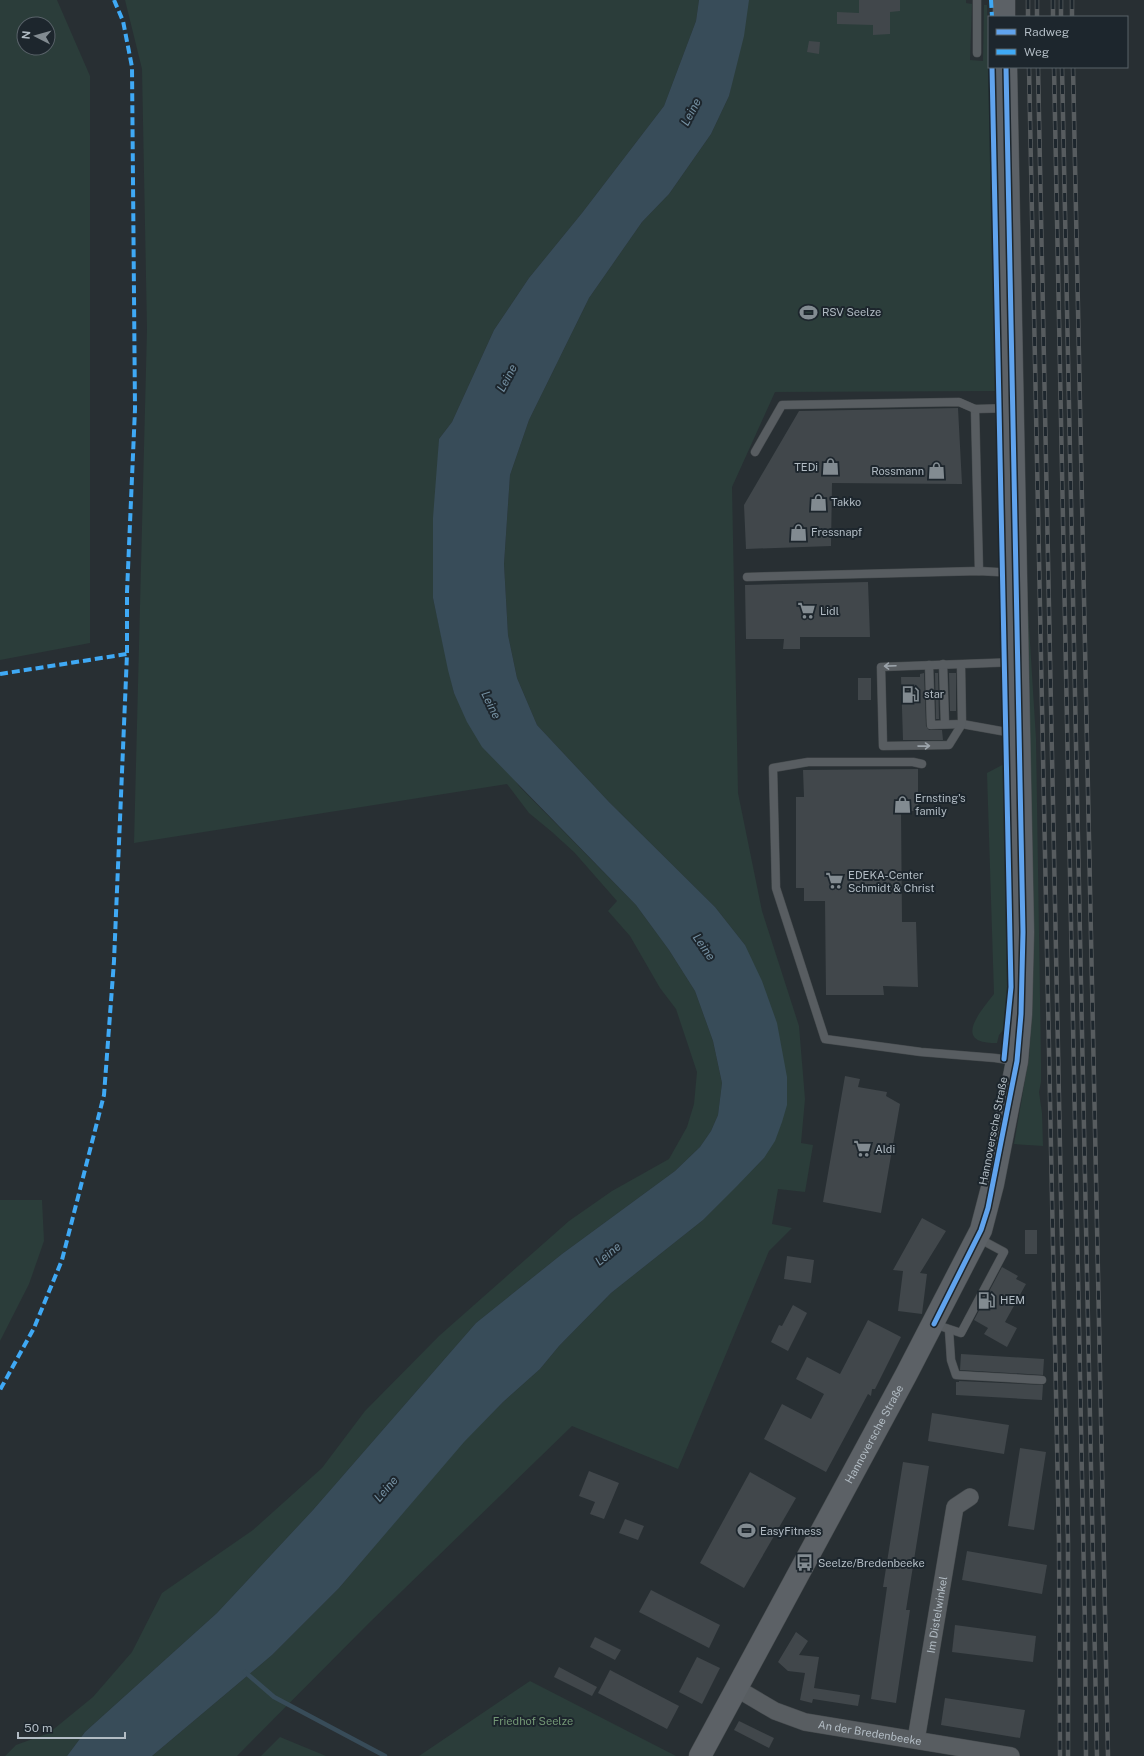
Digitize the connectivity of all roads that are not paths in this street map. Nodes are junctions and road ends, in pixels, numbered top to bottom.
1 (978, 0) edge
2 (1004, 0) edge
3 (1004, 16) edge
4 (977, 53) dead end
5 (1006, 68) edge
6 (1013, 408) junction
7 (975, 409) junction
8 (755, 452) dead end
9 (979, 571) junction
10 (1016, 573) junction
11 (748, 577) dead end
12 (1018, 662) junction
13 (929, 664) junction
14 (943, 664) junction
15 (961, 665) junction
16 (944, 724) junction
17 (962, 724) junction
18 (1019, 735) junction
19 (922, 764) dead end
20 (1017, 1061) junction
21 (978, 1238) junction
22 (942, 1327) junction
23 (1042, 1380) dead end
24 (970, 1497) dead end
25 (736, 1688) junction
26 (916, 1740) junction
27 (700, 1756) edge
28 (1011, 1756) edge

1 - 4 lane
2 - 3 street
5 - 6 street, Hannoversche Straße
6 - 7 lane
6 - 10 street, Hannoversche Straße
7 - 8 lane
7 - 9 lane
9 - 10 lane
9 - 11 lane
10 - 12 street, Hannoversche Straße
12 - 15 lane
12 - 18 street, Hannoversche Straße
13 - 14 lane
13 - 16 lane
13 -> 17 lane
14 - 15 lane
14 - 16 lane
15 - 17 lane
16 - 17 lane
17 - 18 lane
18 - 20 street, Hannoversche Straße
19 - 20 lane
20 - 21 street, Hannoversche Straße
21 - 22 street, Hannoversche Straße
21 - 22 lane
22 - 23 lane
22 - 25 street, Hannoversche Straße
24 - 26 street, Im Distelwinkel
25 - 26 street, An der Bredenbeeke
25 - 27 street, Hannoversche Straße
26 - 28 street, An der Bredenbeeke

